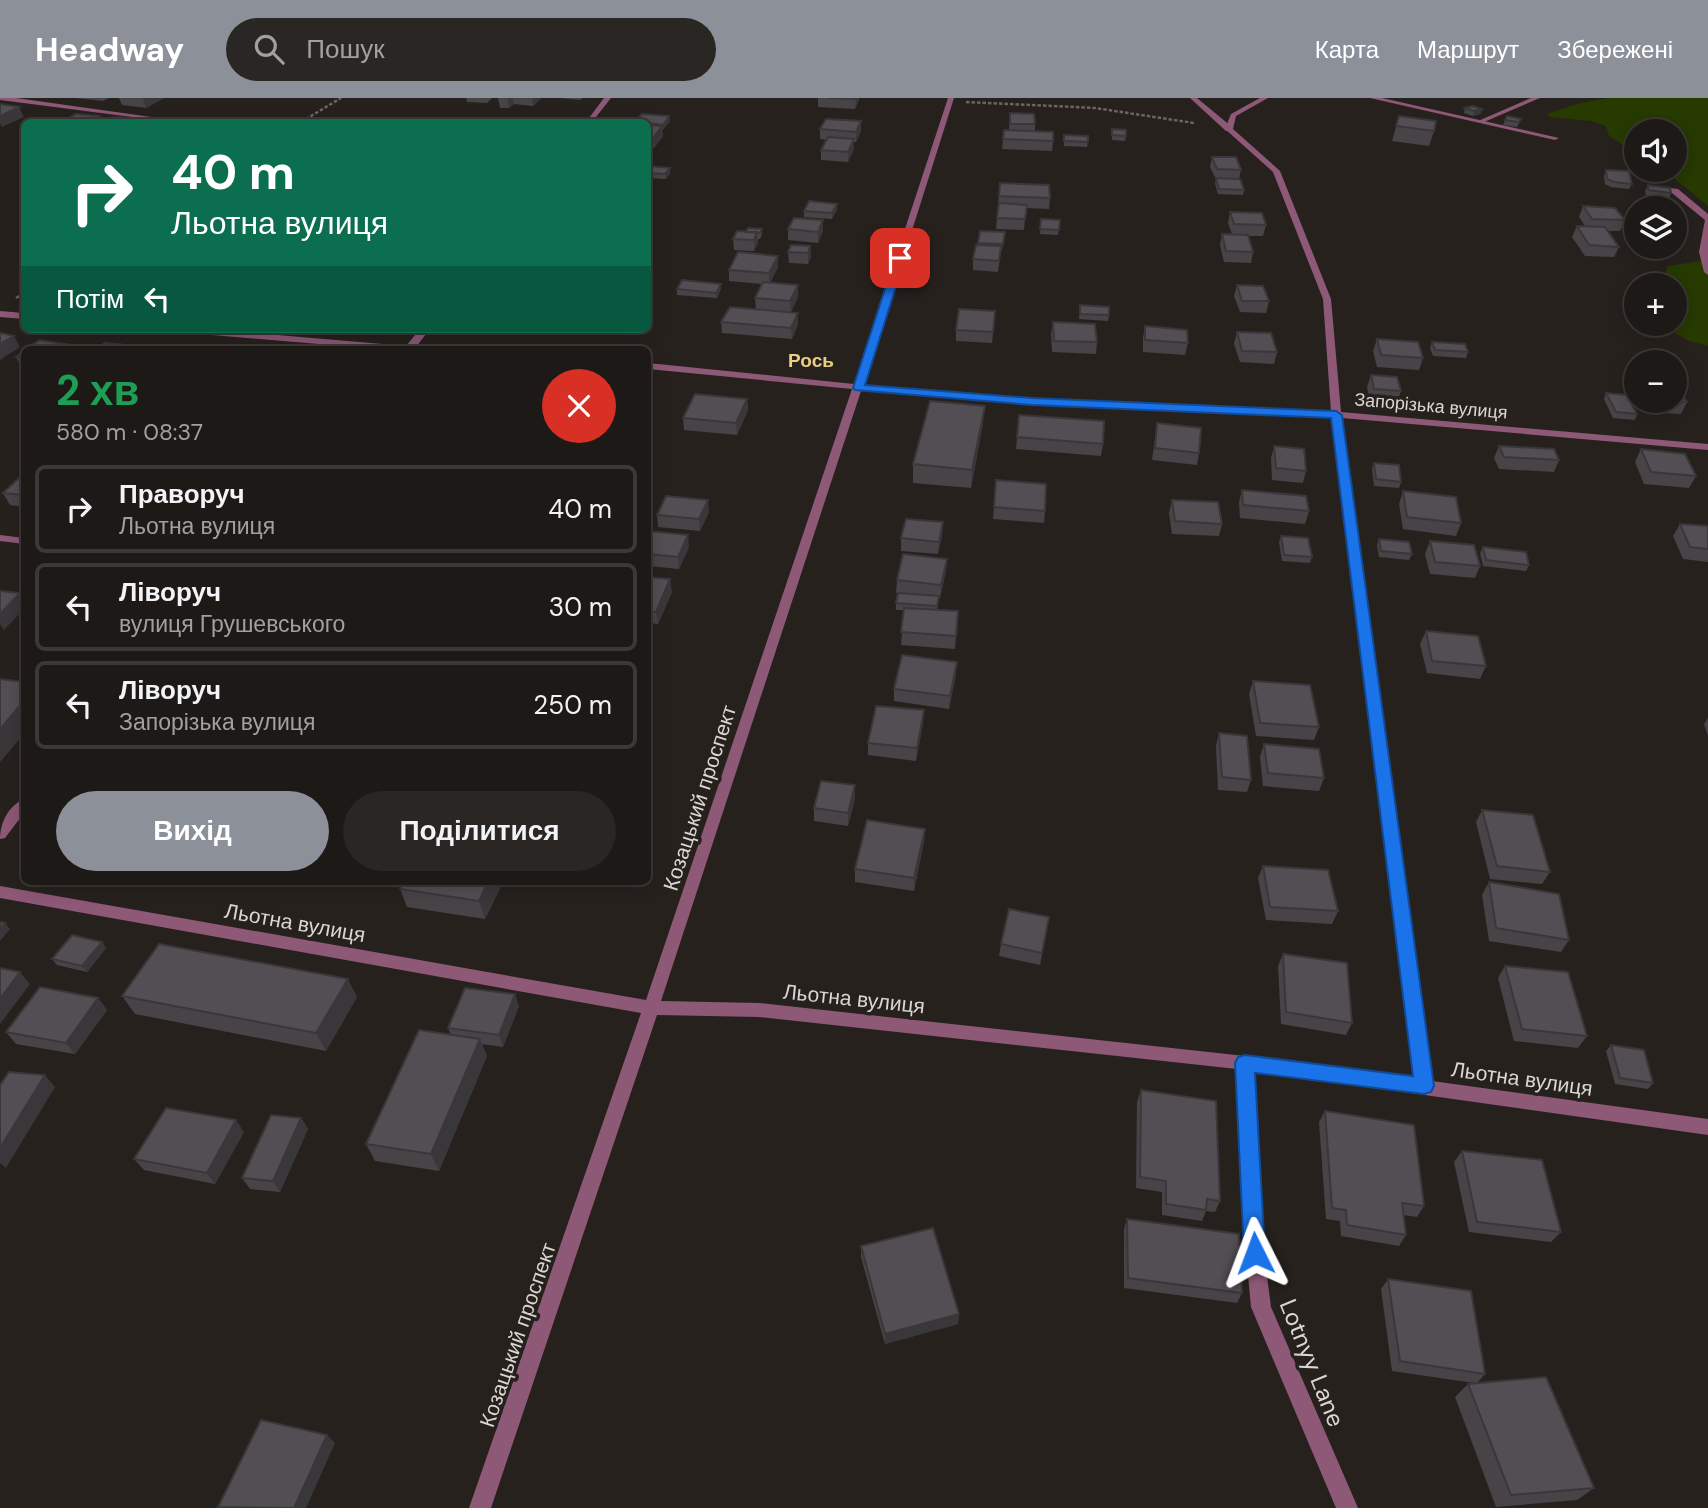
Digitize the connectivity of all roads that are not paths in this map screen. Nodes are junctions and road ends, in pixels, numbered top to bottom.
1 (0, 98) edge
2 (608, 98) edge
3 (1194, 98) edge
4 (1265, 98) edge
5 (1373, 98) edge
6 (1537, 98) edge
7 (950, 100) edge
8 (160, 119) edge
9 (591, 119) edge
10 (1482, 121) junction
11 (1229, 129) junction
12 (1555, 138) dead end
13 (1665, 189) edge
14 (1708, 219) edge
15 (1708, 272) edge
16 (0, 314) edge
17 (21, 316) edge
18 (223, 333) edge
19 (374, 346) edge
20 (651, 366) edge
21 (859, 388) junction
22 (1336, 415) junction
23 (1708, 447) edge
24 (0, 538) edge
25 (21, 541) edge
26 (21, 808) edge
27 (0, 834) edge
28 (0, 892) edge
29 (653, 1008) junction
30 (1245, 1063) junction
31 (1424, 1086) junction
32 (1708, 1127) edge
33 (480, 1508) edge
34 (1347, 1508) edge

1 - 8 street
2 - 9 street
3 - 11 street
4 - 11 street
5 - 10 street
6 - 10 street
7 - 21 street, Козацький проспект
10 - 12 street
11 - 22 street
13 - 14 street
14 - 15 street
16 - 17 street
18 - 19 street
20 - 21 street, Запорізька вулиця
21 - 22 street, Запорізька вулиця
21 - 29 street, Козацький проспект
22 - 23 street, Запорізька вулиця
22 - 31 street
24 - 25 street
26 - 27 street
28 - 29 street, Льотна вулиця
29 - 30 street, Льотна вулиця
29 - 33 street, Козацький проспект
30 - 31 street, Льотна вулиця
30 - 34 street, Lotnyy Lane
31 - 32 street, Льотна вулиця

